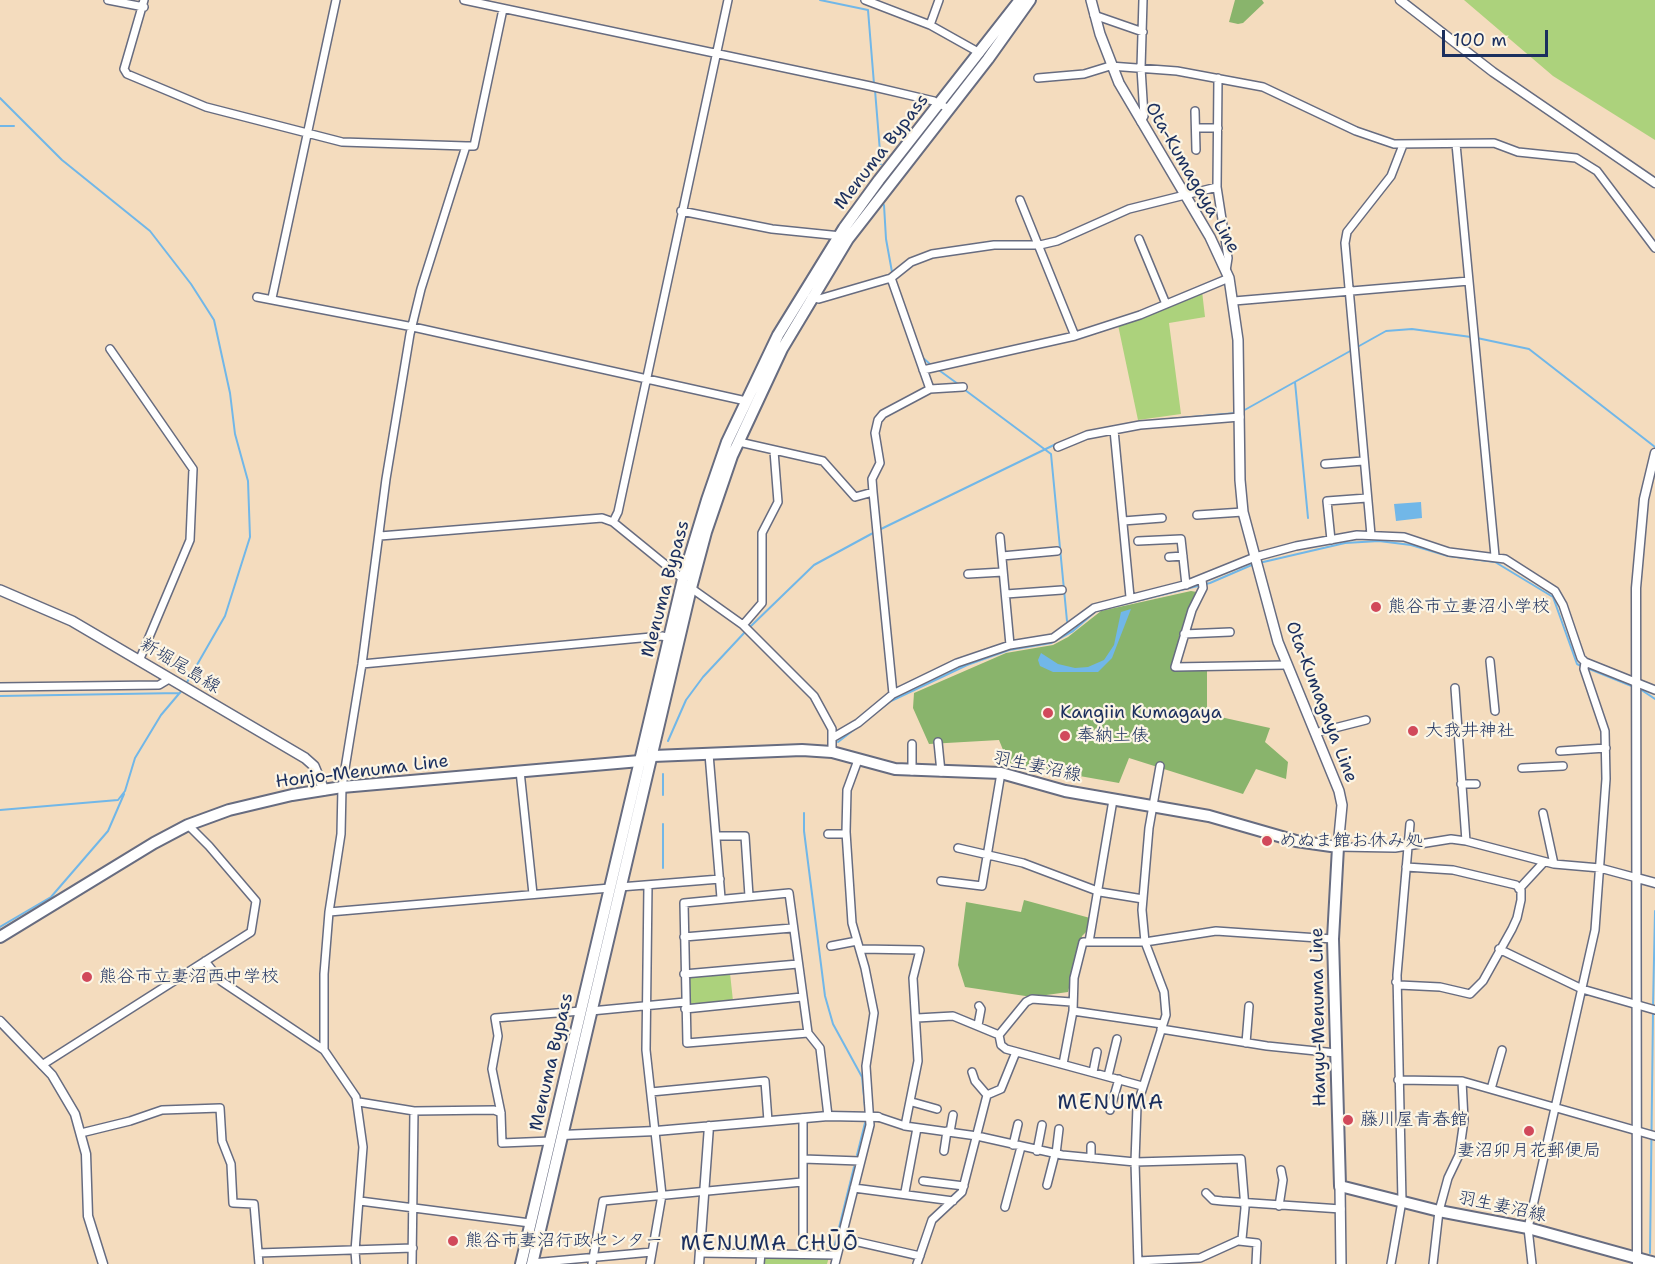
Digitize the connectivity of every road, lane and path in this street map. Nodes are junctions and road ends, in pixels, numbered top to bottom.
1 (108, 0) edge
2 (336, 0) edge
3 (464, 0) edge
4 (728, 0) edge
5 (865, 0) edge
6 (939, 0) edge
7 (1020, 0) edge
8 (1030, 0) edge
9 (1091, 0) edge
10 (1143, 0) edge
11 (1400, 0) edge
12 (144, 3) edge
13 (503, 9) junction
14 (1094, 15) junction
15 (930, 25) junction
16 (1143, 32) junction
17 (980, 53) junction
18 (717, 54) junction
19 (1110, 66) junction
20 (1141, 68) junction
21 (1038, 78) dead end
22 (1218, 78) junction
23 (944, 106) junction
24 (1195, 111) dead end
25 (1141, 122) junction
26 (1196, 128) junction
27 (1218, 128) junction
28 (308, 133) junction
29 (1456, 144) junction
30 (1403, 145) junction
31 (466, 146) junction
32 (1196, 150) dead end
33 (1655, 183) edge
34 (1217, 186) junction
35 (1185, 194) junction
36 (1020, 200) dead end
37 (681, 212) junction
38 (844, 237) junction
39 (1139, 239) dead end
40 (1040, 245) junction
41 (1655, 248) edge
42 (1227, 274) junction
43 (891, 278) junction
44 (1469, 281) junction
45 (1349, 292) junction
46 (257, 297) dead end
47 (811, 297) junction
48 (272, 298) junction
49 (1234, 301) junction
50 (1166, 304) junction
51 (413, 327) junction
52 (1075, 336) junction
53 (110, 349) dead end
54 (923, 370) junction
55 (646, 379) junction
56 (963, 387) dead end
57 (930, 389) junction
58 (746, 400) junction
59 (1240, 417) junction
60 (1114, 430) junction
61 (739, 442) junction
62 (1058, 447) dead end
63 (774, 451) junction
64 (1655, 453) edge
65 (1363, 461) junction
66 (1325, 464) dead end
67 (873, 492) junction
68 (1367, 498) junction
69 (1243, 512) junction
70 (1197, 515) dead end
71 (1162, 518) dead end
72 (613, 522) junction
73 (1123, 522) junction
74 (1371, 535) junction
75 (380, 536) junction
76 (1000, 537) dead end
77 (1331, 540) junction
78 (1138, 541) dead end
79 (1057, 551) dead end
80 (1002, 556) junction
81 (1183, 556) junction
82 (1494, 556) junction
83 (1169, 557) dead end
84 (1255, 557) junction
85 (1003, 572) junction
86 (968, 574) dead end
87 (683, 579) junction
88 (1203, 584) junction
89 (1186, 585) junction
90 (691, 588) junction
91 (0, 590) edge
92 (1062, 590) dead end
93 (1006, 594) junction
94 (1130, 597) junction
95 (743, 625) junction
96 (1230, 632) dead end
97 (1184, 634) junction
98 (670, 638) junction
99 (1011, 645) junction
100 (1490, 660) dead end
101 (139, 661) junction
102 (1585, 662) junction
103 (362, 664) junction
104 (1287, 665) junction
105 (169, 679) junction
106 (1634, 680) junction
107 (0, 687) edge
108 (1455, 688) dead end
109 (1655, 690) edge
110 (893, 694) junction
111 (1494, 711) dead end
112 (1366, 720) dead end
113 (1315, 733) junction
114 (834, 737) junction
115 (938, 742) dead end
116 (912, 744) dead end
117 (1605, 748) junction
118 (1560, 751) dead end
119 (832, 752) junction
120 (709, 754) junction
121 (653, 756) junction
122 (858, 760) junction
123 (640, 761) junction
124 (1160, 766) dead end
125 (1563, 766) dead end
126 (1522, 768) dead end
127 (520, 771) junction
128 (912, 771) junction
129 (941, 772) junction
130 (1001, 773) junction
131 (1461, 784) junction
132 (1476, 784) dead end
133 (342, 788) junction
134 (324, 790) junction
135 (1113, 800) junction
136 (1152, 805) junction
137 (837, 812) dead end
138 (1543, 813) dead end
139 (846, 814) junction
140 (1410, 824) dead end
141 (188, 825) junction
142 (828, 834) dead end
143 (846, 834) junction
144 (716, 836) junction
145 (1466, 841) junction
146 (1408, 846) junction
147 (1338, 847) junction
148 (958, 848) dead end
149 (987, 854) junction
150 (1544, 862) junction
151 (1554, 864) junction
152 (1406, 867) junction
153 (1600, 868) junction
154 (1637, 878) junction
155 (720, 879) junction
156 (941, 881) dead end
157 (1653, 882) edge
158 (648, 885) junction
159 (615, 887) junction
160 (1519, 888) junction
161 (1100, 892) junction
162 (533, 894) junction
163 (749, 896) junction
164 (721, 898) junction
165 (1143, 899) junction
166 (329, 912) junction
167 (792, 928) junction
168 (0, 937) edge
169 (684, 937) junction
170 (1333, 939) junction
171 (1089, 942) junction
172 (1144, 942) junction
173 (859, 945) junction
174 (831, 946) dead end
175 (1499, 949) junction
176 (205, 961) junction
177 (798, 964) junction
178 (684, 974) junction
179 (1396, 982) junction
180 (1582, 989) junction
181 (802, 997) junction
182 (1071, 1002) junction
183 (1637, 1005) junction
184 (644, 1006) junction
185 (685, 1006) junction
186 (978, 1006) dead end
187 (1249, 1006) dead end
188 (1655, 1010) edge
189 (586, 1011) junction
190 (1073, 1011) junction
191 (917, 1018) junction
192 (0, 1021) edge
193 (978, 1025) junction
194 (1162, 1027) junction
195 (808, 1033) junction
196 (999, 1035) junction
197 (1117, 1039) dead end
198 (1246, 1043) junction
199 (324, 1050) junction
200 (1502, 1050) dead end
201 (1016, 1052) junction
202 (1097, 1052) dead end
203 (1336, 1053) junction
204 (1064, 1064) junction
205 (42, 1065) junction
206 (972, 1072) dead end
207 (1094, 1072) junction
208 (1108, 1076) junction
209 (1119, 1079) junction
210 (1398, 1080) junction
211 (1462, 1081) junction
212 (1142, 1086) junction
213 (1491, 1089) junction
214 (651, 1092) junction
215 (987, 1095) junction
216 (359, 1102) junction
217 (912, 1102) junction
218 (1554, 1107) junction
219 (937, 1109) dead end
220 (1110, 1110) dead end
221 (414, 1111) junction
222 (501, 1113) junction
223 (953, 1115) dead end
224 (828, 1116) junction
225 (874, 1117) junction
226 (803, 1118) junction
227 (768, 1122) junction
228 (1018, 1124) dead end
229 (1042, 1125) dead end
230 (709, 1126) junction
231 (905, 1126) junction
232 (917, 1128) junction
233 (1059, 1129) dead end
234 (656, 1131) junction
235 (948, 1131) junction
236 (1637, 1131) junction
237 (81, 1133) junction
238 (562, 1135) junction
239 (977, 1136) junction
240 (1655, 1136) edge
241 (551, 1141) junction
242 (1013, 1145) junction
243 (1091, 1146) dead end
244 (1021, 1147) junction
245 (1037, 1150) junction
246 (944, 1151) dead end
247 (1055, 1154) junction
248 (1091, 1158) junction
249 (803, 1159) junction
250 (860, 1161) junction
251 (1135, 1162) junction
252 (1281, 1170) dead end
253 (923, 1181) dead end
254 (802, 1182) junction
255 (1047, 1185) dead end
256 (964, 1186) junction
257 (1340, 1186) junction
258 (854, 1188) junction
259 (705, 1190) junction
260 (904, 1192) junction
261 (1206, 1193) dead end
262 (662, 1195) junction
263 (360, 1201) junction
264 (953, 1201) junction
265 (1402, 1201) junction
266 (1244, 1204) junction
267 (1279, 1206) junction
268 (1005, 1207) dead end
269 (413, 1209) junction
270 (1341, 1209) junction
271 (1439, 1211) junction
272 (530, 1223) junction
273 (1528, 1228) junction
274 (842, 1238) junction
275 (1239, 1241) junction
276 (412, 1248) junction
277 (355, 1251) junction
278 (652, 1251) junction
279 (258, 1253) junction
280 (700, 1253) junction
281 (761, 1253) junction
282 (803, 1253) junction
283 (837, 1255) junction
284 (920, 1256) junction
285 (592, 1261) edge
286 (1200, 1261) edge
287 (1637, 1261) edge
288 (1138, 1263) edge
289 (1655, 1263) edge
290 (103, 1264) edge
291 (258, 1264) edge
292 (356, 1264) edge
293 (412, 1264) edge
294 (528, 1264) edge
295 (650, 1264) edge
296 (699, 1264) edge
297 (760, 1264) edge
298 (835, 1264) edge
299 (917, 1264) edge
300 (1256, 1264) edge
301 (1341, 1264) edge
302 (1391, 1264) edge
303 (1432, 1264) edge
304 (1532, 1264) edge

1 - 12 street
2 - 28 street
3 - 13 street
4 - 18 street
5 - 15 street
6 - 15 street
7 - 17 main road, Menuma Bypass
8 - 23 main road, Menuma Bypass
9 - 14 main road, Ota-Kumagaya Line
10 - 16 street
11 - 33 street
12 - 28 street
13 - 18 street
13 - 31 street
14 - 16 street
14 - 19 main road, Ota-Kumagaya Line
15 - 17 street
16 - 20 street
17 - 23 main road, Menuma Bypass
18 - 23 street
18 - 37 street
19 - 20 street
19 - 21 street
19 - 25 main road, Ota-Kumagaya Line
20 - 22 street
20 - 25 street
22 - 27 street
22 - 30 street
23 - 38 main road, Menuma Bypass
24 - 26 street
25 - 35 main road, Ota-Kumagaya Line
26 - 27 street
26 - 32 street
27 - 34 street
28 - 31 street
28 - 48 street
29 - 30 street
29 - 41 street
29 - 44 street
30 - 45 street
31 - 51 street
34 - 35 street
34 - 42 street
35 - 40 street
35 - 42 main road, Ota-Kumagaya Line
36 - 40 street
37 - 38 street
37 - 55 street
38 - 47 main road, Menuma Bypass
38 - 58 main road, Menuma Bypass
39 - 50 street
40 - 43 street
40 - 52 street
42 - 49 main road, Ota-Kumagaya Line
42 - 50 street
43 - 47 street
43 - 54 street
44 - 45 street
44 - 82 street
45 - 49 street
45 - 65 street
46 - 48 street
47 - 61 main road, Menuma Bypass
48 - 51 street
49 - 59 main road, Ota-Kumagaya Line
50 - 52 street
51 - 55 street
51 - 75 street
52 - 54 street
53 - 101 street
54 - 57 street
55 - 58 street
55 - 72 street
56 - 57 street
57 - 67 street
58 - 87 main road, Menuma Bypass
59 - 60 street
59 - 69 main road, Ota-Kumagaya Line
60 - 62 street
60 - 73 street
61 - 63 street
61 - 90 main road, Menuma Bypass
63 - 67 street
63 - 95 street
64 - 106 street
65 - 66 street
65 - 68 street
67 - 110 street
68 - 74 street
68 - 77 street
69 - 70 street
69 - 84 main road, Ota-Kumagaya Line
71 - 73 street
72 - 75 street
72 - 87 street
73 - 94 street
74 - 77 street
74 - 82 street
75 - 103 street
76 - 80 street
77 - 84 street
78 - 81 street
79 - 80 street
80 - 85 street
81 - 83 street
81 - 89 street
82 - 102 street
84 - 88 street
84 - 104 main road, Ota-Kumagaya Line
85 - 86 street
85 - 93 street
87 - 98 main road, Menuma Bypass
88 - 89 street
88 - 97 street
89 - 94 street
90 - 95 street
90 - 121 main road, Menuma Bypass
91 - 101 main road, 新堀尾島線
92 - 93 street
93 - 99 street
94 - 99 street
95 - 114 street
96 - 97 street
97 - 104 street
98 - 103 street
98 - 123 main road, Menuma Bypass
99 - 110 street
100 - 111 street
101 - 105 main road, 新堀尾島線
102 - 106 street
102 - 117 street
103 - 133 street
104 - 113 main road, Ota-Kumagaya Line
105 - 107 street
105 - 134 main road, 新堀尾島線
106 - 109 street
106 - 154 street
108 - 131 street
110 - 114 street
112 - 113 street
113 - 147 main road, Ota-Kumagaya Line
114 - 119 street
115 - 129 street
116 - 128 street
117 - 118 street
117 - 153 street
119 - 120 main road, 羽生妻沼線
119 - 122 main road, 羽生妻沼線
120 - 121 main road, 羽生妻沼線
120 - 144 street
121 - 123 main road, Honjo-Menuma Line
121 - 159 main road, Menuma Bypass
122 - 128 main road, 羽生妻沼線
122 - 139 street
123 - 127 main road, Honjo-Menuma Line
123 - 159 main road, Menuma Bypass
124 - 136 street
125 - 126 street
127 - 133 main road, Honjo-Menuma Line
127 - 162 street
128 - 129 main road, 羽生妻沼線
129 - 130 main road, 羽生妻沼線
130 - 135 main road, 羽生妻沼線
130 - 149 street
131 - 132 street
131 - 145 street
133 - 134 main road, Honjo-Menuma Line
133 - 166 street
134 - 141 main road, Honjo-Menuma Line
135 - 136 main road, 羽生妻沼線
135 - 161 street
136 - 147 main road, 羽生妻沼線
136 - 165 street
137 - 139 street
138 - 151 street
139 - 143 street
140 - 146 street
141 - 168 main road, Honjo-Menuma Line
141 - 176 street
142 - 143 street
143 - 173 street
144 - 155 street
144 - 163 street
145 - 146 street
145 - 150 street
146 - 147 street
146 - 152 street
147 - 170 main road, Hanyu-Menuma Line
148 - 149 street
149 - 156 street
149 - 161 street
150 - 151 street
150 - 160 street
151 - 153 street
152 - 160 street
152 - 179 street
153 - 154 street
153 - 180 street
154 - 157 street
154 - 183 street
155 - 158 street
155 - 164 street
158 - 159 street
158 - 184 street
159 - 162 street
159 - 189 main road, Menuma Bypass
160 - 175 street
161 - 165 street
161 - 171 street
162 - 166 street
163 - 164 street
163 - 167 street
164 - 169 street
165 - 172 street
166 - 199 street
167 - 169 street
167 - 177 street
169 - 178 street
170 - 172 street
170 - 203 main road, Hanyu-Menuma Line
171 - 172 street
171 - 182 street
172 - 194 street
173 - 174 street
173 - 191 street
173 - 225 street
175 - 179 street
175 - 180 street
176 - 199 street
176 - 205 street
177 - 178 street
177 - 181 street
178 - 185 street
179 - 210 street
180 - 183 street
180 - 218 street
181 - 185 street
181 - 195 street
182 - 190 street
182 - 196 street
183 - 188 street
183 - 236 street
184 - 185 street
184 - 189 street
184 - 214 street
185 - 195 street
186 - 193 street
187 - 198 street
189 - 222 street
189 - 238 main road, Menuma Bypass
189 - 241 main road, Menuma Bypass
190 - 194 street
190 - 204 street
191 - 193 street
191 - 217 street
192 - 205 street
193 - 196 street
194 - 198 street
194 - 212 street
195 - 224 street
196 - 201 street
197 - 208 street
198 - 203 street
199 - 216 street
200 - 213 street
201 - 204 street
201 - 215 street
202 - 207 street
203 - 257 main road, Hanyu-Menuma Line
204 - 207 street
205 - 237 street
206 - 215 street
207 - 208 street
208 - 209 street
209 - 212 street
209 - 220 street
210 - 211 street
210 - 265 street
211 - 213 street
211 - 271 street
212 - 251 street
213 - 218 street
214 - 227 street
214 - 234 street
215 - 239 street
216 - 221 street
216 - 263 street
217 - 219 street
217 - 231 street
218 - 236 street
218 - 273 street
221 - 222 street
221 - 269 street
222 - 241 street
223 - 235 street
224 - 225 street
224 - 226 street
225 - 231 street
225 - 250 street
226 - 227 street
226 - 249 street
227 - 230 street
228 - 242 street
229 - 245 street
230 - 234 street
230 - 259 street
231 - 232 street
232 - 235 street
232 - 260 street
233 - 247 street
234 - 238 street
234 - 262 street
235 - 239 street
235 - 246 street
236 - 240 street
236 - 287 street
237 - 279 street
237 - 290 street
238 - 294 main road, Menuma Bypass
239 - 242 street
239 - 256 street
241 - 272 main road, Menuma Bypass
242 - 244 street
243 - 248 street
244 - 245 street
244 - 268 street
245 - 247 street
247 - 248 street
247 - 255 street
248 - 251 street
249 - 250 street
249 - 254 street
250 - 258 street
251 - 266 street
251 - 288 street
252 - 267 street
253 - 256 street
254 - 259 street
254 - 282 street
256 - 264 street
257 - 265 main road, 羽生妻沼線
257 - 270 main road
258 - 260 street
258 - 274 street
259 - 262 street
259 - 280 street
260 - 264 street
261 - 266 street
262 - 278 street
262 - 285 street
263 - 269 street
263 - 277 street
264 - 284 street
265 - 271 main road, 羽生妻沼線
265 - 302 street
266 - 267 street
266 - 275 street
267 - 270 street
269 - 272 street
269 - 276 street
270 - 301 main road
271 - 273 main road, 羽生妻沼線
271 - 303 street
272 - 294 main road, Menuma Bypass
273 - 287 main road, 羽生妻沼線
273 - 304 street
274 - 283 street
274 - 284 street
275 - 286 street
275 - 300 street
276 - 277 street
276 - 293 street
277 - 279 street
277 - 292 street
278 - 285 street
278 - 295 street
279 - 291 street
280 - 281 street
280 - 296 street
281 - 282 street
281 - 297 street
282 - 283 street
283 - 298 street
284 - 299 street
285 - 294 street
286 - 288 street
287 - 289 main road, 羽生妻沼線

